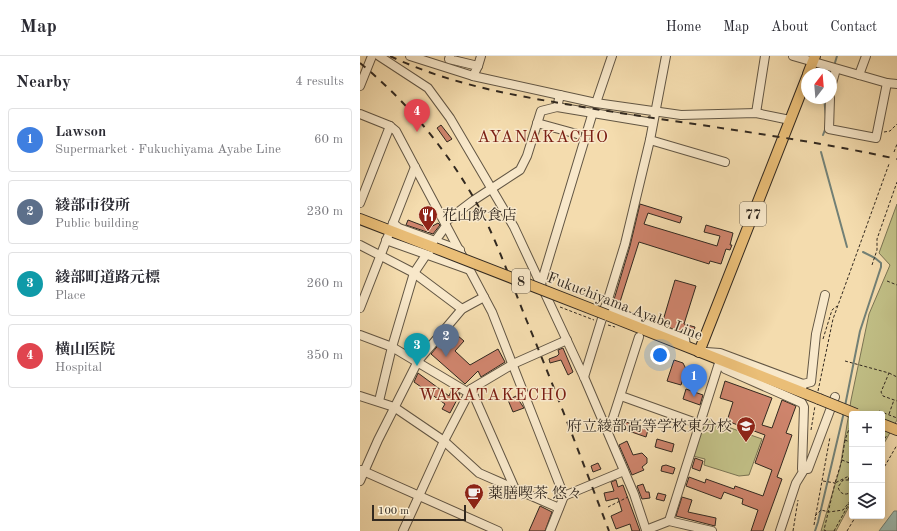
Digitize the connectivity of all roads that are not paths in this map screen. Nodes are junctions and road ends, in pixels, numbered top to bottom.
1 (372, 56) edge
2 (379, 56) edge
3 (410, 56) edge
4 (450, 56) edge
5 (481, 56) edge
6 (612, 56) edge
7 (666, 56) edge
8 (765, 56) edge
9 (793, 56) edge
10 (866, 56) edge
11 (814, 59) edge
12 (478, 66) junction
13 (834, 68) edge
14 (837, 69) edge
15 (859, 75) junction
16 (473, 76) junction
17 (887, 83) junction
18 (897, 84) edge
19 (360, 86) edge
20 (801, 92) edge
21 (560, 95) junction
22 (596, 102) junction
23 (830, 104) edge
24 (557, 107) junction
25 (593, 112) junction
26 (654, 112) junction
27 (756, 113) junction
28 (360, 114) edge
29 (790, 120) junction
30 (537, 122) junction
31 (653, 123) junction
32 (390, 126) junction
33 (577, 134) dead end
34 (650, 140) junction
35 (725, 162) dead end
36 (415, 168) junction
37 (491, 189) junction
38 (360, 203) edge
39 (360, 219) edge
40 (446, 224) junction
41 (390, 231) junction
42 (360, 245) edge
43 (435, 245) junction
44 (460, 250) junction
45 (380, 256) junction
46 (426, 256) junction
47 (470, 270) junction
48 (414, 273) junction
49 (541, 284) junction
50 (825, 295) dead end
51 (484, 297) junction
52 (360, 308) edge
53 (462, 309) junction
54 (606, 311) junction
55 (360, 335) edge
56 (639, 337) dead end
57 (567, 340) junction
58 (392, 347) junction
59 (700, 352) junction
60 (720, 360) junction
61 (418, 361) junction
62 (513, 364) junction
63 (584, 377) junction
64 (470, 391) junction
65 (360, 396) edge
66 (621, 396) junction
67 (835, 397) dead end
68 (379, 401) junction
69 (394, 407) junction
70 (849, 411) edge
71 (699, 424) junction
72 (885, 425) edge
73 (605, 427) junction
74 (897, 430) edge
75 (444, 441) junction
76 (362, 470) edge
77 (804, 470) junction
78 (624, 471) junction
79 (360, 481) edge
80 (515, 489) junction
81 (420, 496) junction
82 (564, 496) junction
83 (559, 508) junction
84 (669, 521) junction
85 (646, 530) edge
86 (403, 531) edge
87 (498, 531) edge
88 (550, 531) edge
89 (712, 531) edge
90 (780, 531) edge

1 - 19 street
2 - 37 street
3 - 16 street
4 - 12 street
5 - 12 street
6 - 22 street
7 - 26 street
8 - 27 street
9 - 11 street
10 - 15 street
11 - 13 street
12 - 16 street
14 - 15 street
15 - 17 street
16 - 21 street
17 - 18 street
17 - 23 street
20 - 29 main road, 77
21 - 22 street
21 - 24 street
22 - 26 street
24 - 25 street
24 - 30 street
25 - 31 street
25 - 49 street
26 - 27 street
26 - 31 street
27 - 29 street
28 - 32 street
29 - 59 main road, 77
30 - 33 street
30 - 37 street
31 - 34 street
32 - 36 street
32 - 38 street
34 - 35 street
34 - 54 street
36 - 40 street
36 - 41 street
37 - 40 street
37 - 49 street
39 - 41 main road, Fukuchiyama Ayabe Line / 8
40 - 43 street
40 - 44 street
41 - 43 main road, Fukuchiyama Ayabe Line / 8
41 - 45 street
41 - 46 street
42 - 45 street
43 - 44 street
43 - 54 main road, Fukuchiyama Ayabe Line / 8, bridge
44 - 47 street
45 - 48 street
45 - 52 street
46 - 47 street
46 - 48 street
47 - 51 street
48 - 53 street
48 - 58 street
49 - 57 street
50 - 59 street
51 - 53 street
51 - 62 street
53 - 61 street
54 - 59 main road, Fukuchiyama Ayabe Line / 8
54 - 63 street
55 - 58 street
56 - 66 street
57 - 62 street
57 - 63 street
58 - 61 street
58 - 68 street
59 - 60 main road, Fukuchiyama Ayabe Line / 8
60 - 70 main road, Fukuchiyama Ayabe Line / 8, bridge
60 - 71 street
60 - 77 street
61 - 64 street
61 - 69 street
62 - 64 street
62 - 82 street
63 - 73 street
64 - 75 street
64 - 80 street
65 - 68 street
66 - 71 street
66 - 73 street
67 - 77 street
68 - 69 street
69 - 75 street
69 - 76 street
71 - 84 street
72 - 74 main road
73 - 78 street
75 - 80 street
75 - 81 street
76 - 79 street
76 - 81 street
77 - 90 street
78 - 82 street
78 - 85 street
80 - 83 street
81 - 86 street
81 - 87 street
82 - 83 street
83 - 88 street
84 - 85 street
84 - 89 street

